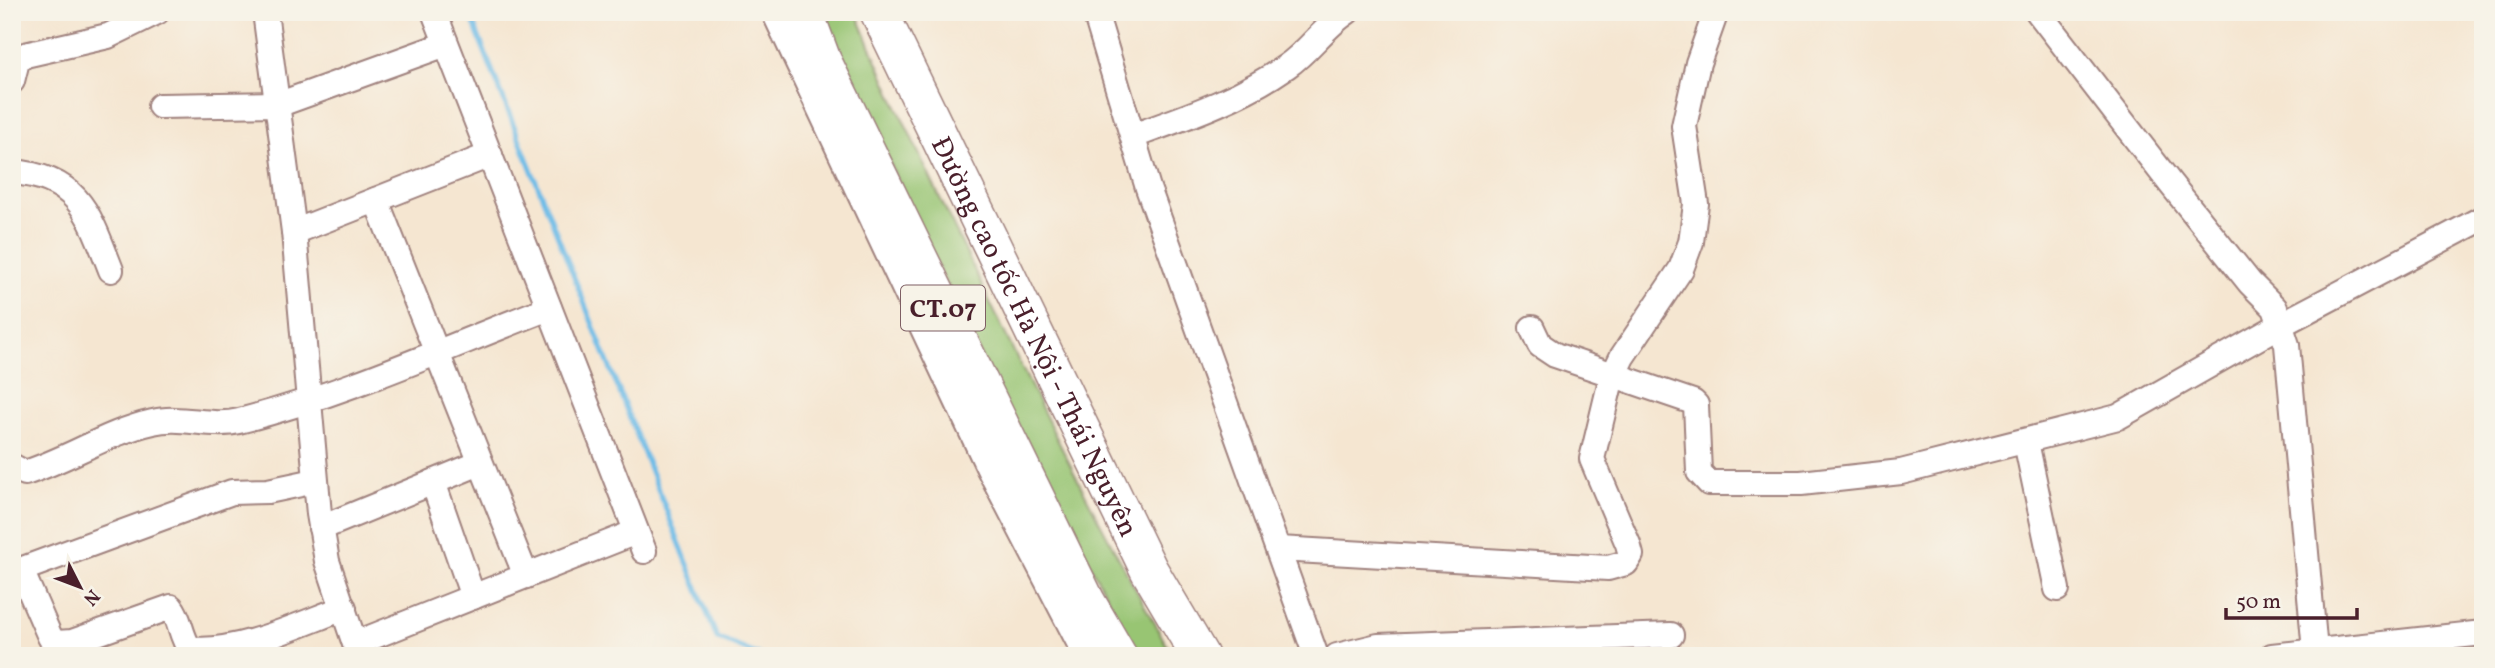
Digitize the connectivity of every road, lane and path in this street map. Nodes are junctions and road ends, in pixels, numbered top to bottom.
1 (158, 12) edge
2 (434, 12) edge
3 (774, 12) edge
4 (804, 12) edge
5 (879, 12) edge
6 (1095, 12) edge
7 (1347, 12) edge
8 (1716, 12) edge
9 (2038, 12) edge
10 (267, 18) edge
11 (446, 44) junction
12 (12, 81) edge
13 (280, 104) junction
14 (160, 106) dead end
15 (1133, 136) junction
16 (490, 155) junction
17 (12, 172) edge
18 (376, 200) junction
19 (2483, 218) edge
20 (294, 232) junction
21 (111, 270) dead end
22 (549, 308) junction
23 (2282, 324) junction
24 (1532, 328) dead end
25 (436, 351) junction
26 (1614, 376) junction
27 (307, 401) junction
28 (2026, 442) junction
29 (481, 463) junction
30 (12, 466) edge
31 (315, 481) junction
32 (433, 482) junction
33 (321, 528) junction
34 (1279, 549) junction
35 (17, 572) edge
36 (526, 576) junction
37 (2057, 589) dead end
38 (473, 597) junction
39 (344, 608) junction
40 (2483, 633) edge
41 (1662, 642) edge
42 (358, 650) edge
43 (2315, 651) junction
44 (212, 652) edge
45 (1086, 656) edge
46 (1118, 656) edge
47 (1200, 656) edge
48 (1315, 656) edge
49 (1337, 656) edge
50 (2272, 656) edge

1 - 12 street
2 - 11 street
3 - 45 street
4 - 46 highway, CT.07
5 - 47 highway, Đường cao tốc Hà Nội - Thái Nguyên / CT.07
6 - 15 street
7 - 15 street
8 - 26 street
9 - 23 street
10 - 13 street
11 - 13 street
11 - 16 street
13 - 14 street
13 - 20 street
15 - 34 street
16 - 18 street
16 - 22 street
17 - 21 street
18 - 20 street
18 - 25 street
19 - 23 street
20 - 27 street
22 - 25 street
22 - 36 street
23 - 28 street
23 - 43 street
24 - 26 street
25 - 27 street
25 - 29 street
26 - 28 street
26 - 34 street
27 - 30 street
27 - 31 street
28 - 37 street
29 - 32 street
29 - 36 street
31 - 33 street
31 - 35 street
32 - 33 street
32 - 38 street
33 - 39 street
34 - 48 street
35 - 44 street
36 - 38 street
38 - 42 street
39 - 42 street
39 - 44 street
40 - 43 street
41 - 49 street
43 - 50 street

